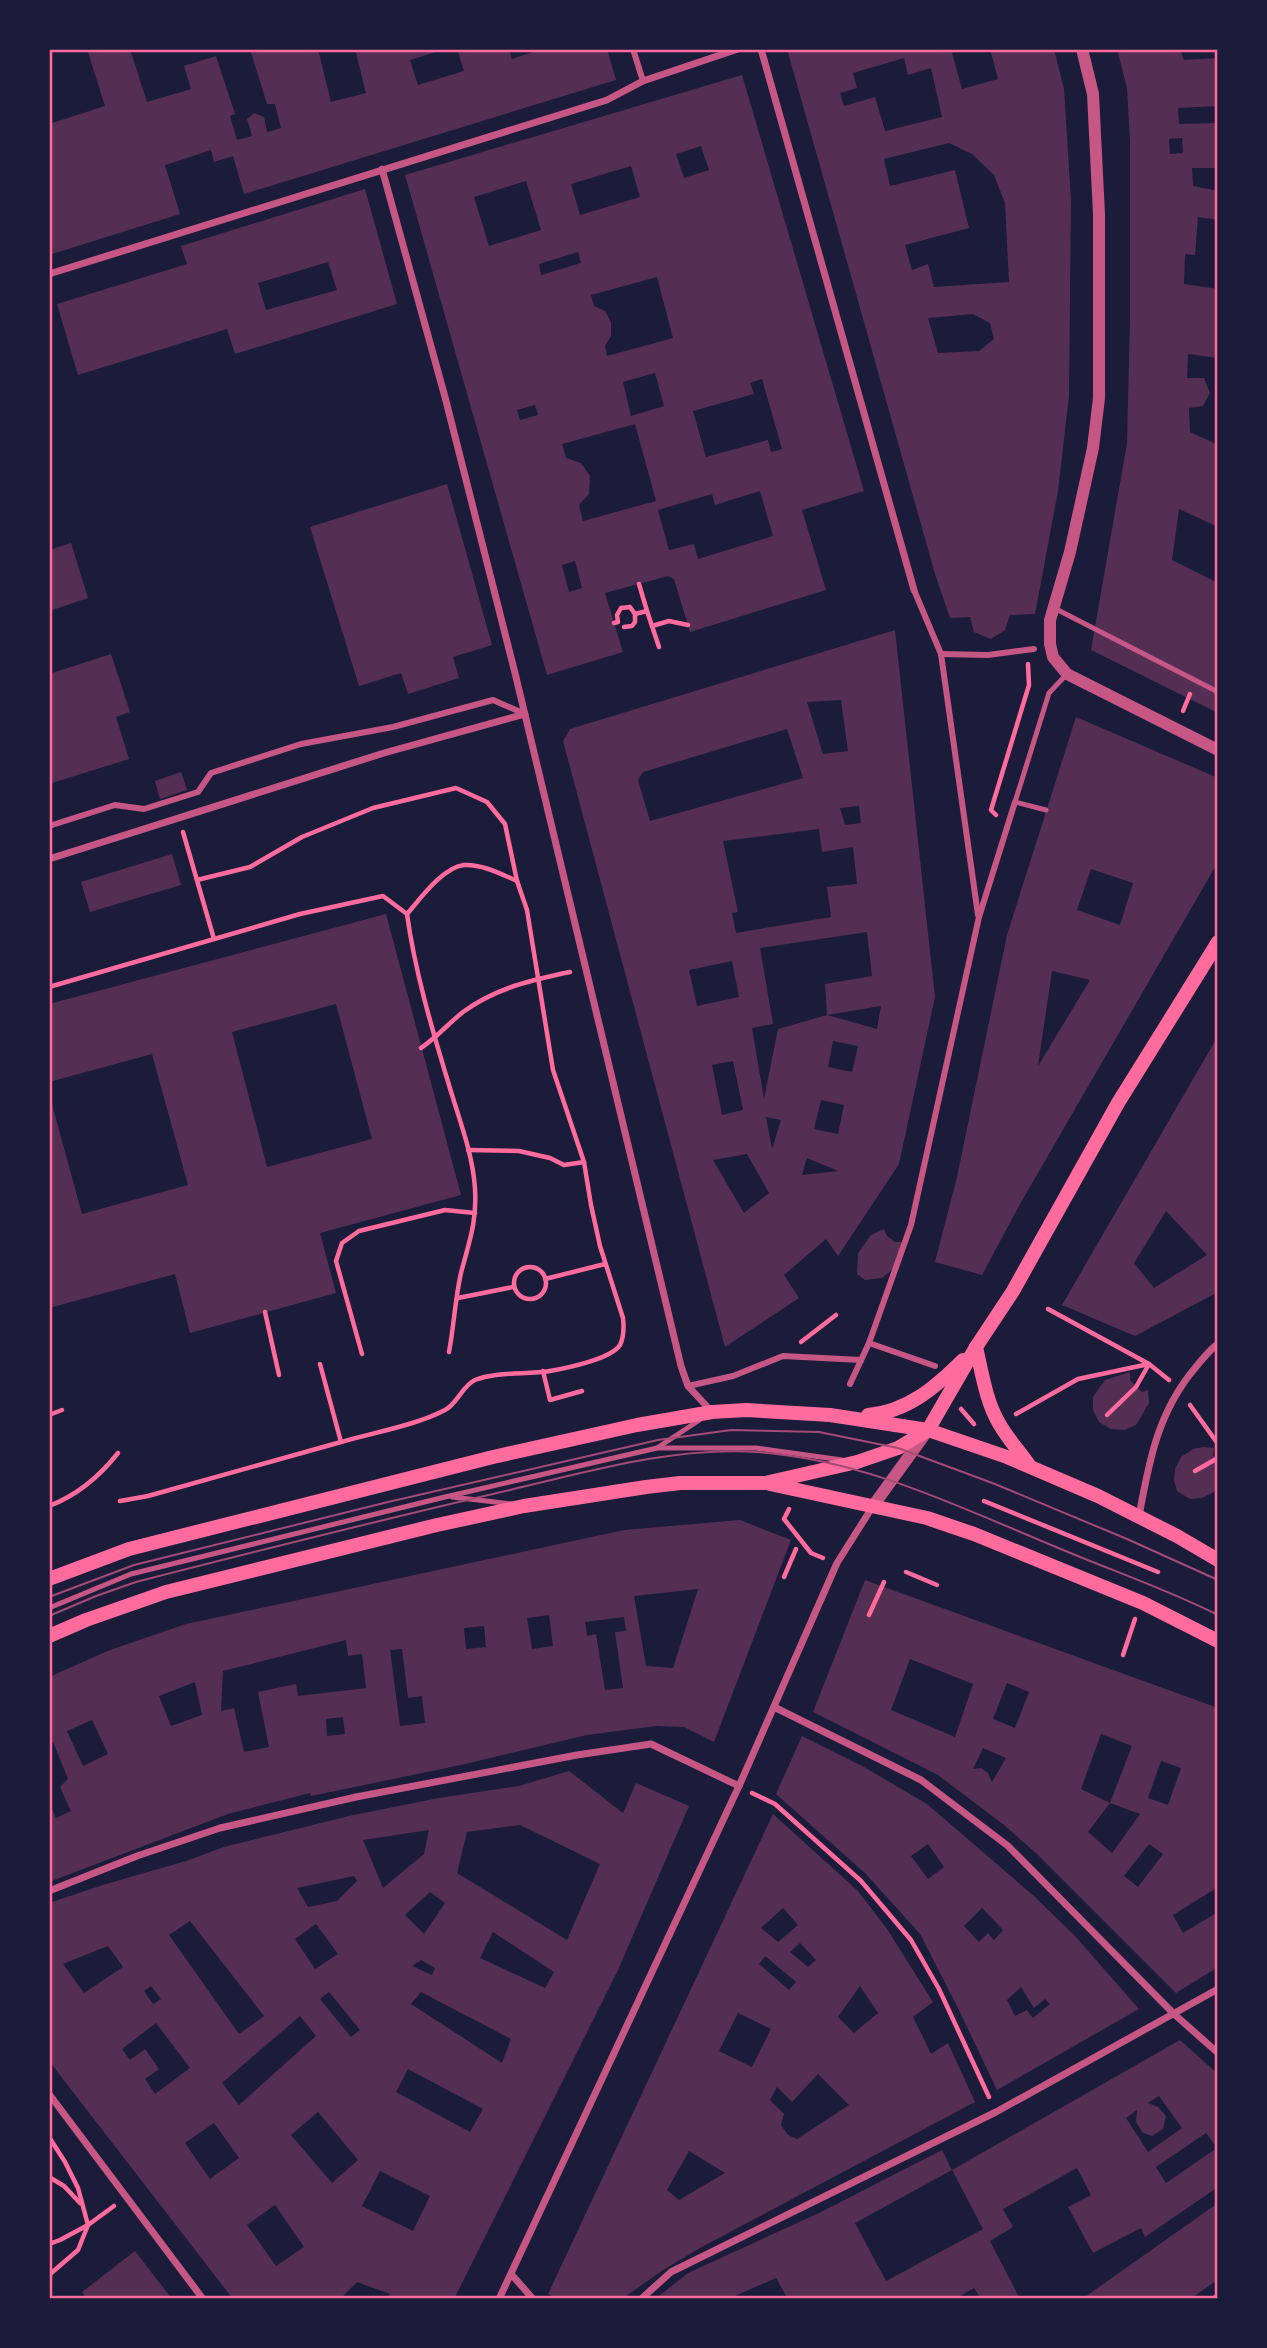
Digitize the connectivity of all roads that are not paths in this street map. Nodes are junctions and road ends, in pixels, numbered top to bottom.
1 (633, 49) edge
2 (737, 49) edge
3 (761, 49) edge
4 (1082, 49) edge
5 (643, 81) junction
6 (382, 169) junction
7 (49, 274) edge
8 (914, 590) joint
9 (1054, 608) junction
10 (1031, 650) road end
11 (941, 654) junction
12 (1067, 674) junction
13 (1218, 692) edge
14 (525, 714) junction
15 (1218, 750) edge
16 (1015, 802) junction
17 (1046, 810) dead end
18 (49, 826) edge
19 (49, 859) edge
20 (979, 917) junction
21 (1218, 942) edge
22 (869, 1343) junction
23 (1218, 1344) edge
24 (976, 1347) junction
25 (861, 1360) junction
26 (935, 1366) dead end
27 (850, 1384) dead end
28 (688, 1385) junction
29 (712, 1412) junction
30 (848, 1417) junction
31 (929, 1430) junction
32 (657, 1448) junction
33 (858, 1462) junction
34 (1030, 1467) junction
35 (765, 1483) junction
36 (445, 1497) junction
37 (524, 1506) junction
38 (873, 1506) junction
39 (1139, 1516) junction
40 (1218, 1560) edge
41 (49, 1579) edge
42 (49, 1608) edge
43 (49, 1636) edge
44 (1218, 1641) edge
45 (774, 1707) junction
46 (739, 1786) junction
47 (49, 1891) edge
48 (1218, 1989) edge
49 (1174, 2014) junction
50 (1218, 2053) edge
51 (49, 2094) edge
52 (512, 2275) junction
53 (203, 2299) edge
54 (499, 2299) edge
55 (533, 2299) edge
56 (641, 2299) edge

1 - 5 street
2 - 5 street
3 - 8 street
4 - 9 street
5 - 6 street
6 - 7 street
6 - 14 street
8 - 11 street
9 - 12 street
9 - 13 lane
10 - 11 street
11 - 20 street
12 - 15 street
12 - 16 lane
14 - 18 street
14 - 19 street
14 - 28 street
16 - 17 lane
16 - 20 street
20 - 22 street
21 - 24 main road
22 - 25 street
22 - 26 street
23 - 39 street
24 - 30 main road
24 - 31 main road
24 - 34 main road
25 - 27 street
25 - 28 street
28 - 29 street
29 - 30 main road
29 - 32 lane
29 - 41 main road
30 - 31 main road
31 - 33 main road
31 - 34 main road
31 - 38 street
32 - 33 lane
32 - 36 lane
33 - 35 main road
34 - 39 main road
35 - 37 main road
35 - 38 main road
36 - 37 lane
36 - 42 lane
37 - 43 main road
38 - 44 main road
38 - 45 street
39 - 40 main road
45 - 46 street
45 - 49 street
46 - 47 street
46 - 52 street
48 - 49 street
49 - 50 street
49 - 56 street
51 - 53 street
52 - 54 street
52 - 55 street

